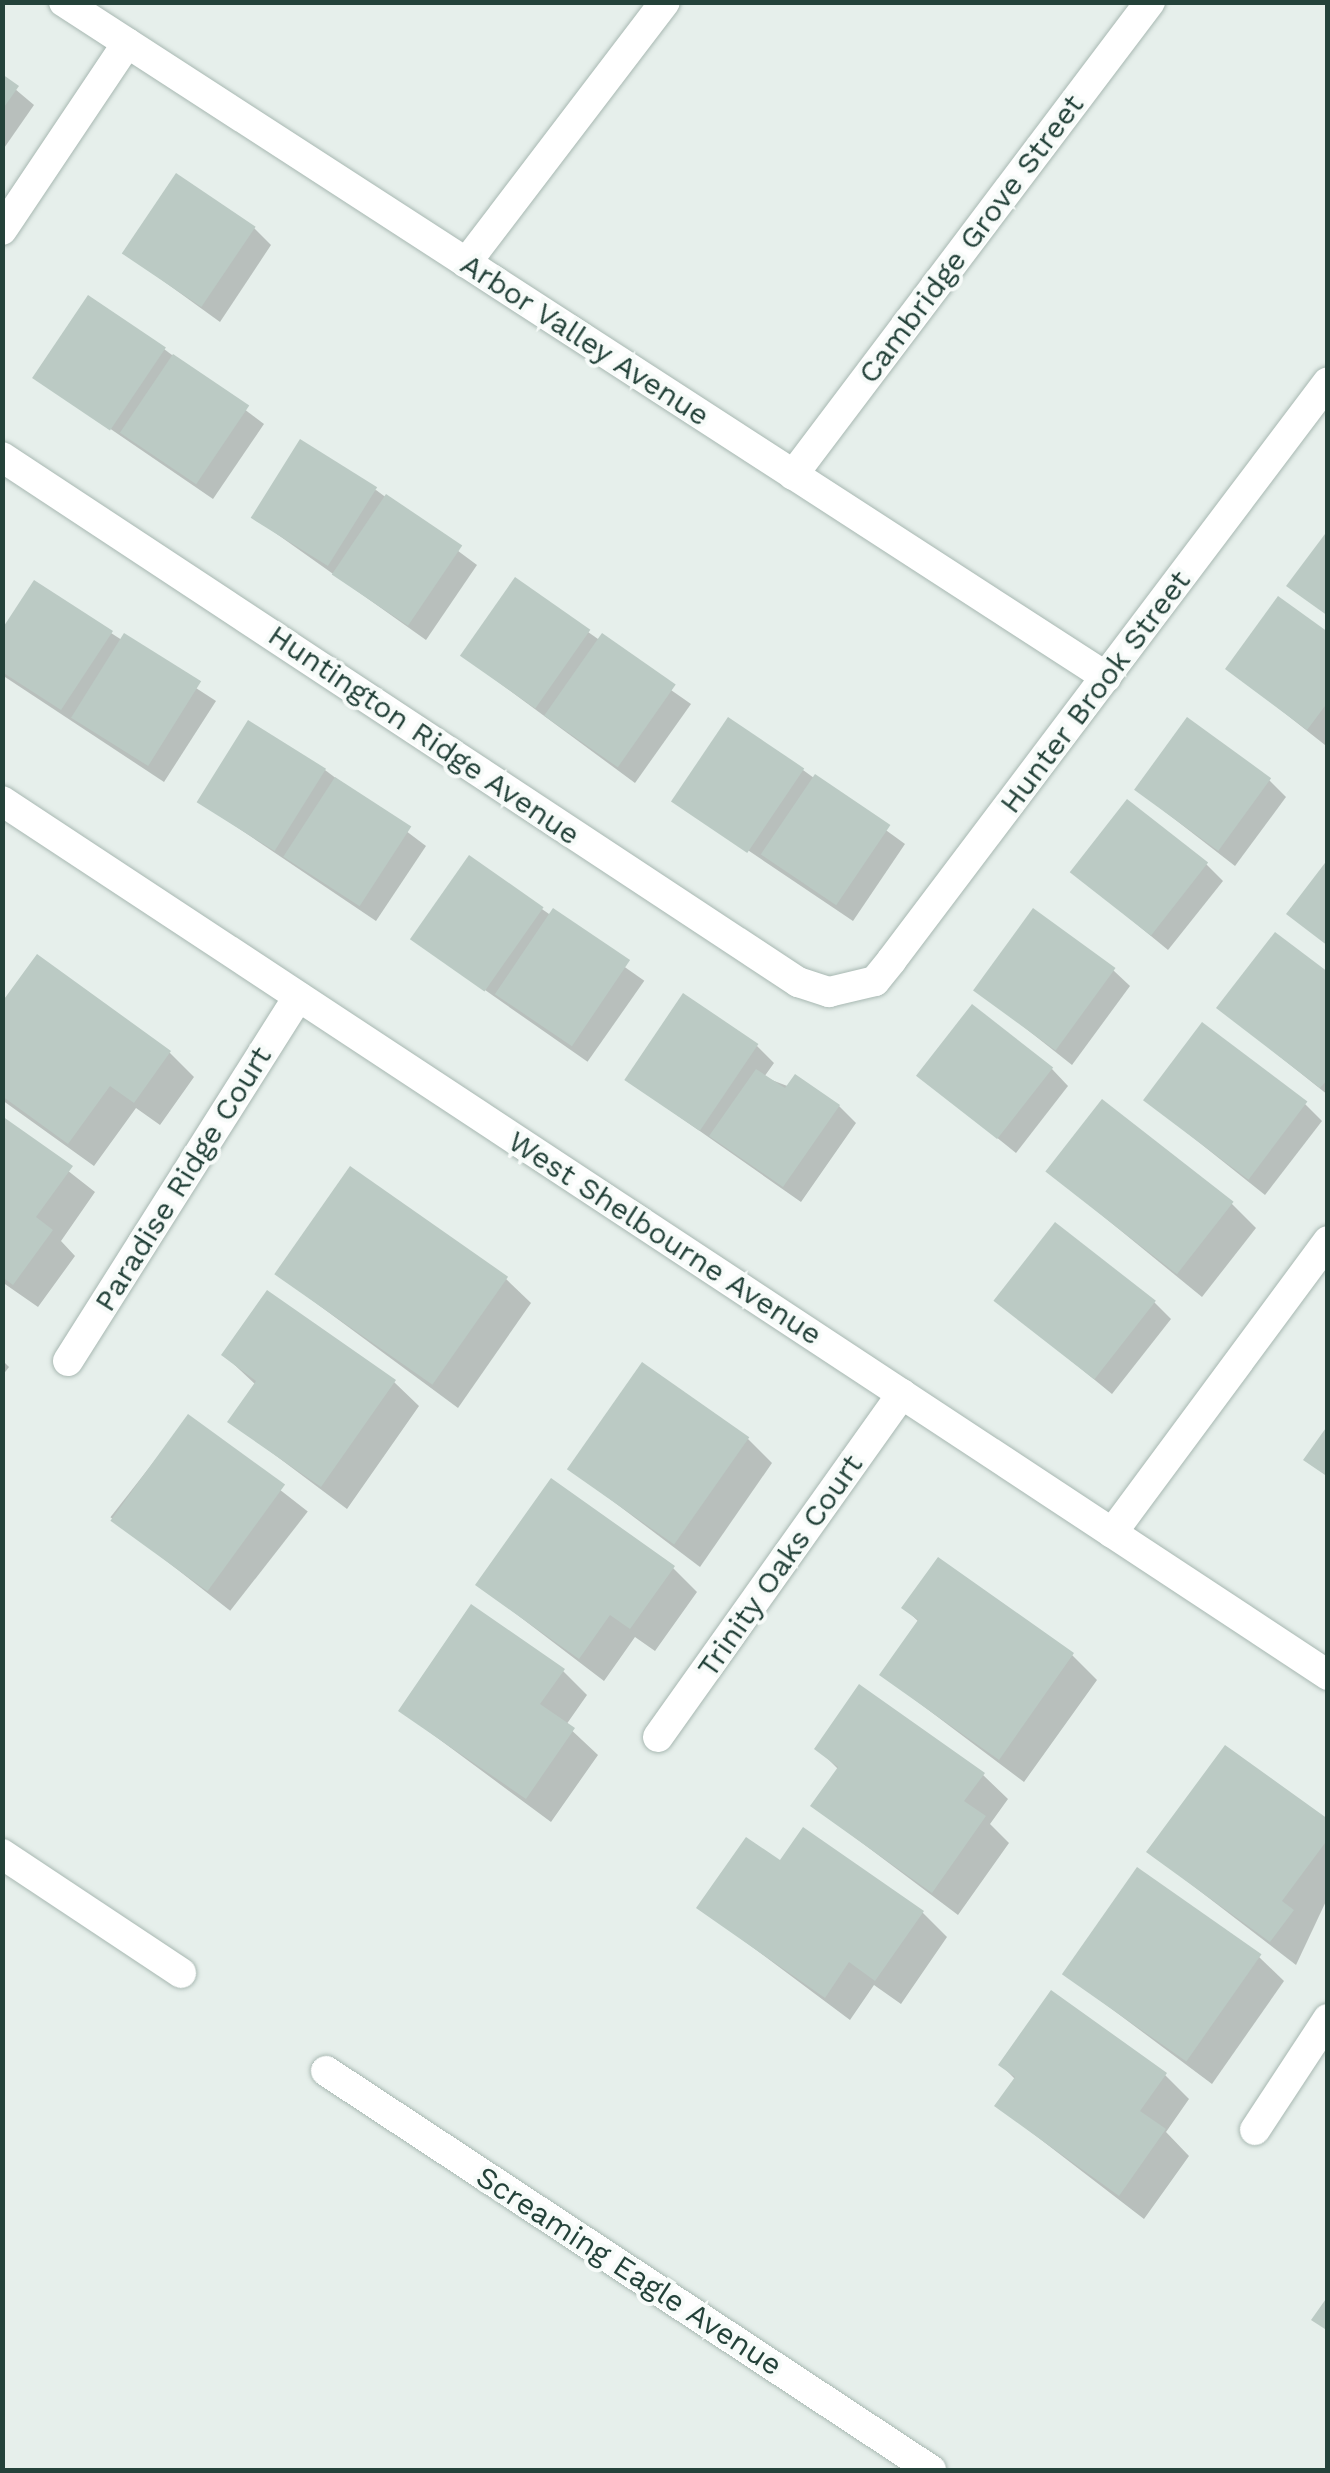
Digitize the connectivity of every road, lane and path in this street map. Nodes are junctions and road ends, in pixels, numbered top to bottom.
1 (64, 2) edge
2 (665, 2) edge
3 (1150, 2) edge
4 (127, 43) junction
5 (2, 230) edge
6 (466, 263) junction
7 (1328, 382) edge
8 (2, 457) edge
9 (794, 475) junction
10 (1106, 677) junction
11 (2, 801) edge
12 (852, 990) joint
13 (298, 997) junction
14 (1328, 1241) edge
15 (68, 1361) dead end
16 (902, 1394) junction
17 (1112, 1533) junction
18 (1328, 1675) edge
19 (658, 1737) dead end
20 (2, 1854) edge
21 (181, 1973) dead end
22 (1328, 2019) edge
23 (326, 2070) dead end
24 (1255, 2130) dead end
25 (931, 2470) edge

1 - 4 street, Arbor Valley Avenue
2 - 6 street
3 - 9 street, Cambridge Grove Street
4 - 5 street
4 - 6 street, Arbor Valley Avenue
6 - 9 street, Arbor Valley Avenue
7 - 10 street, Hunter Brook Street
8 - 12 street, Huntington Ridge Avenue
9 - 10 street, Arbor Valley Avenue
10 - 12 street, Hunter Brook Street
11 - 13 street, West Shelbourne Avenue
13 - 15 street, Paradise Ridge Court
13 - 16 street, West Shelbourne Avenue
14 - 17 street
16 - 17 street, West Shelbourne Avenue
16 - 19 street, Trinity Oaks Court
17 - 18 street, West Shelbourne Avenue
20 - 21 street
22 - 24 street
23 - 25 street, Screaming Eagle Avenue

